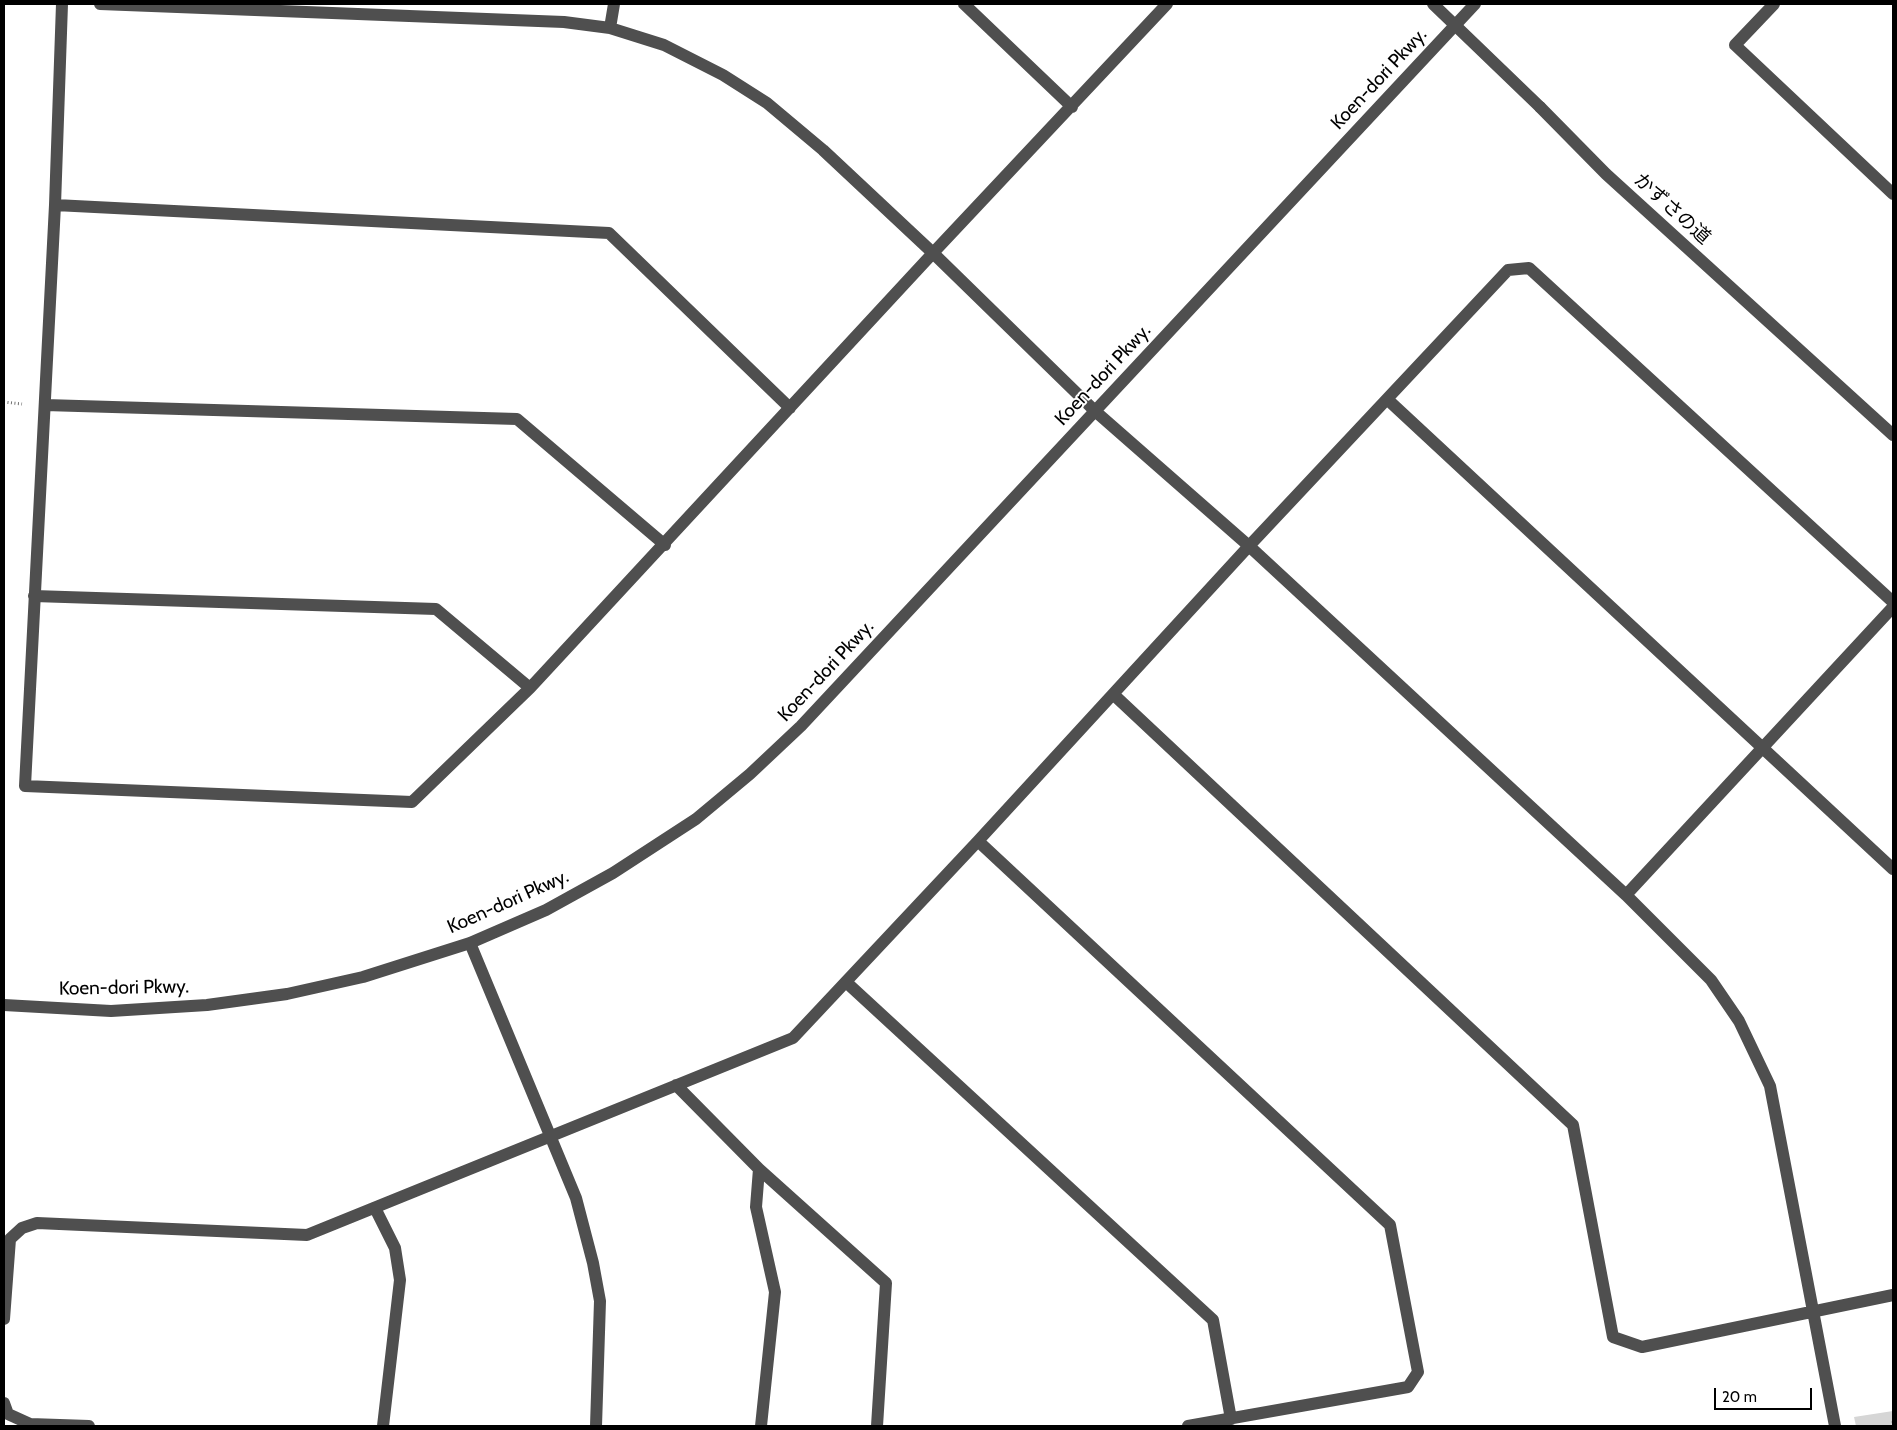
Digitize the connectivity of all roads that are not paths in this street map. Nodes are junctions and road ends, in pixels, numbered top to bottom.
1 (62, 4) edge
2 (100, 4) edge
3 (614, 4) edge
4 (964, 4) edge
5 (1167, 4) edge
6 (1433, 4) edge
7 (1475, 4) edge
8 (1774, 4) edge
9 (610, 28) junction
10 (1072, 107) junction
11 (1893, 194) edge
12 (55, 205) junction
13 (933, 253) junction
14 (1387, 399) junction
15 (45, 405) junction
16 (790, 408) junction
17 (1095, 412) junction
18 (1893, 435) edge
19 (665, 545) junction
20 (1249, 546) junction
21 (34, 596) junction
22 (1893, 602) edge
23 (1893, 607) edge
24 (530, 688) junction
25 (1113, 694) junction
26 (1763, 746) junction
27 (978, 841) junction
28 (1893, 869) edge
29 (1626, 895) junction
30 (470, 943) junction
31 (846, 982) junction
32 (4, 1005) edge
33 (676, 1085) junction
34 (550, 1137) junction
35 (759, 1169) junction
36 (375, 1208) junction
37 (1893, 1295) edge
38 (1813, 1313) junction
39 (4, 1319) edge
40 (4, 1403) edge
41 (1231, 1418) junction
42 (89, 1426) edge
43 (384, 1426) edge
44 (596, 1426) edge
45 (761, 1426) edge
46 (877, 1426) edge
47 (1188, 1426) edge
48 (1835, 1426) edge

1 - 12 street
2 - 9 street
3 - 9 street
4 - 10 street
5 - 10 street
6 - 18 street, かずさの道, bridge
7 - 17 street, Koen-dori Pkwy.
8 - 11 street
9 - 13 street
10 - 13 street
12 - 15 street
12 - 16 street
13 - 16 street
13 - 17 street
14 - 20 street
14 - 22 street
14 - 26 street
15 - 19 street
15 - 21 street
16 - 19 street
17 - 20 street
17 - 30 street, Koen-dori Pkwy.
19 - 24 street
20 - 25 street
20 - 29 street
21 - 24 street
21 - 24 street
23 - 26 street
25 - 27 street
25 - 38 street
26 - 28 street
26 - 29 street
27 - 31 street
27 - 41 street
29 - 38 street
30 - 32 street, Koen-dori Pkwy.
30 - 34 street
31 - 33 street
31 - 41 street
33 - 34 street
33 - 35 street
34 - 36 street
34 - 44 street
35 - 45 street
35 - 46 street
36 - 39 street
36 - 43 street
37 - 38 street
38 - 48 street
40 - 42 street
41 - 47 street

